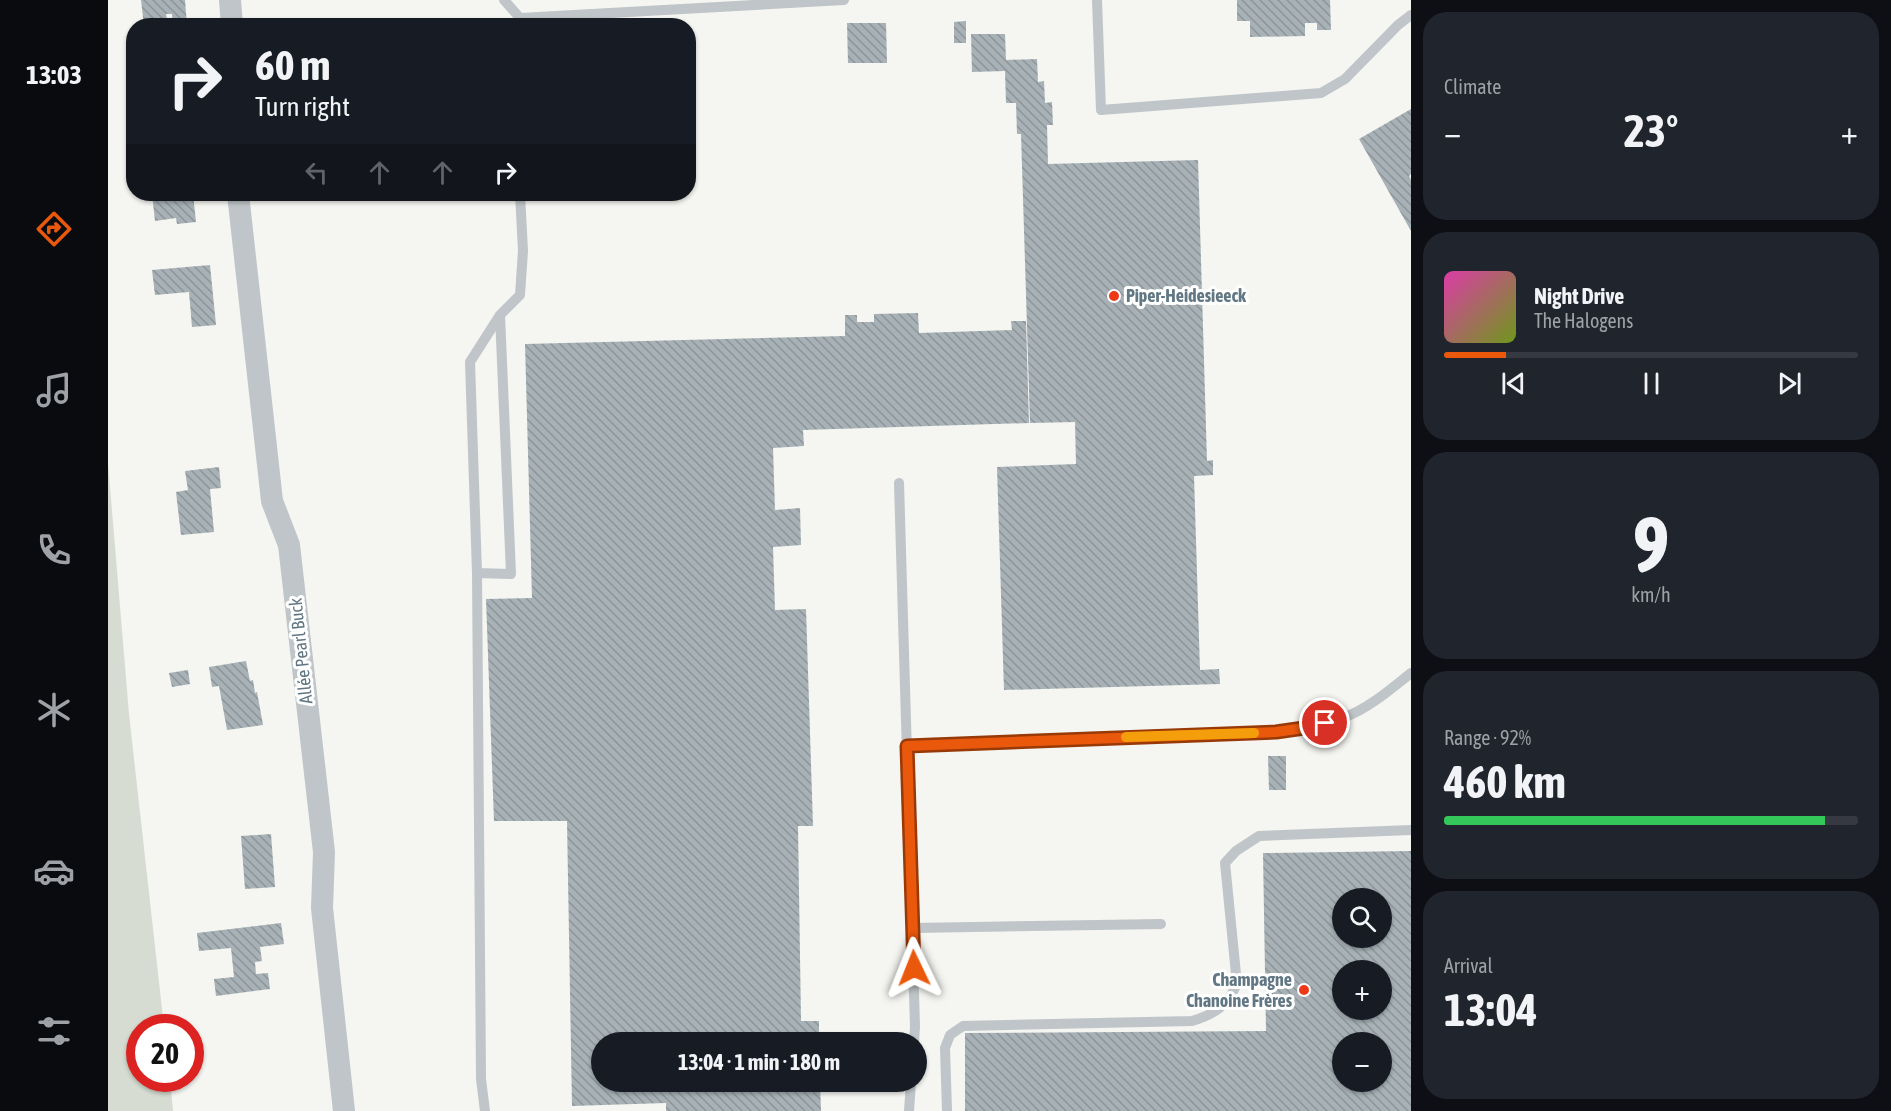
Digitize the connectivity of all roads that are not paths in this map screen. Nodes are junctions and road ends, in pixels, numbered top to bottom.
1 (230, 0) edge
2 (504, 0) edge
3 (844, 0) edge
4 (1097, 0) edge
5 (1411, 15) edge
6 (231, 18) edge
7 (517, 18) edge
8 (579, 18) edge
9 (239, 201) edge
10 (520, 201) edge
11 (500, 315) junction
12 (899, 483) dead end
13 (477, 573) junction
14 (1411, 673) edge
15 (907, 746) junction
16 (1411, 830) edge
17 (1161, 924) dead end
18 (912, 928) junction
19 (914, 1032) edge
20 (910, 1092) edge
21 (344, 1111) edge
22 (485, 1111) edge
23 (909, 1111) edge
24 (947, 1111) edge

1 - 6 street
2 - 7 lane
3 - 8 lane
4 - 5 lane
9 - 21 street, Allée Pearl Buck
10 - 11 lane
11 - 13 lane
11 - 13 lane
12 - 15 lane
13 - 22 lane
14 - 15 lane
15 - 18 lane
16 - 24 lane
17 - 18 lane
18 - 19 lane
20 - 23 lane

